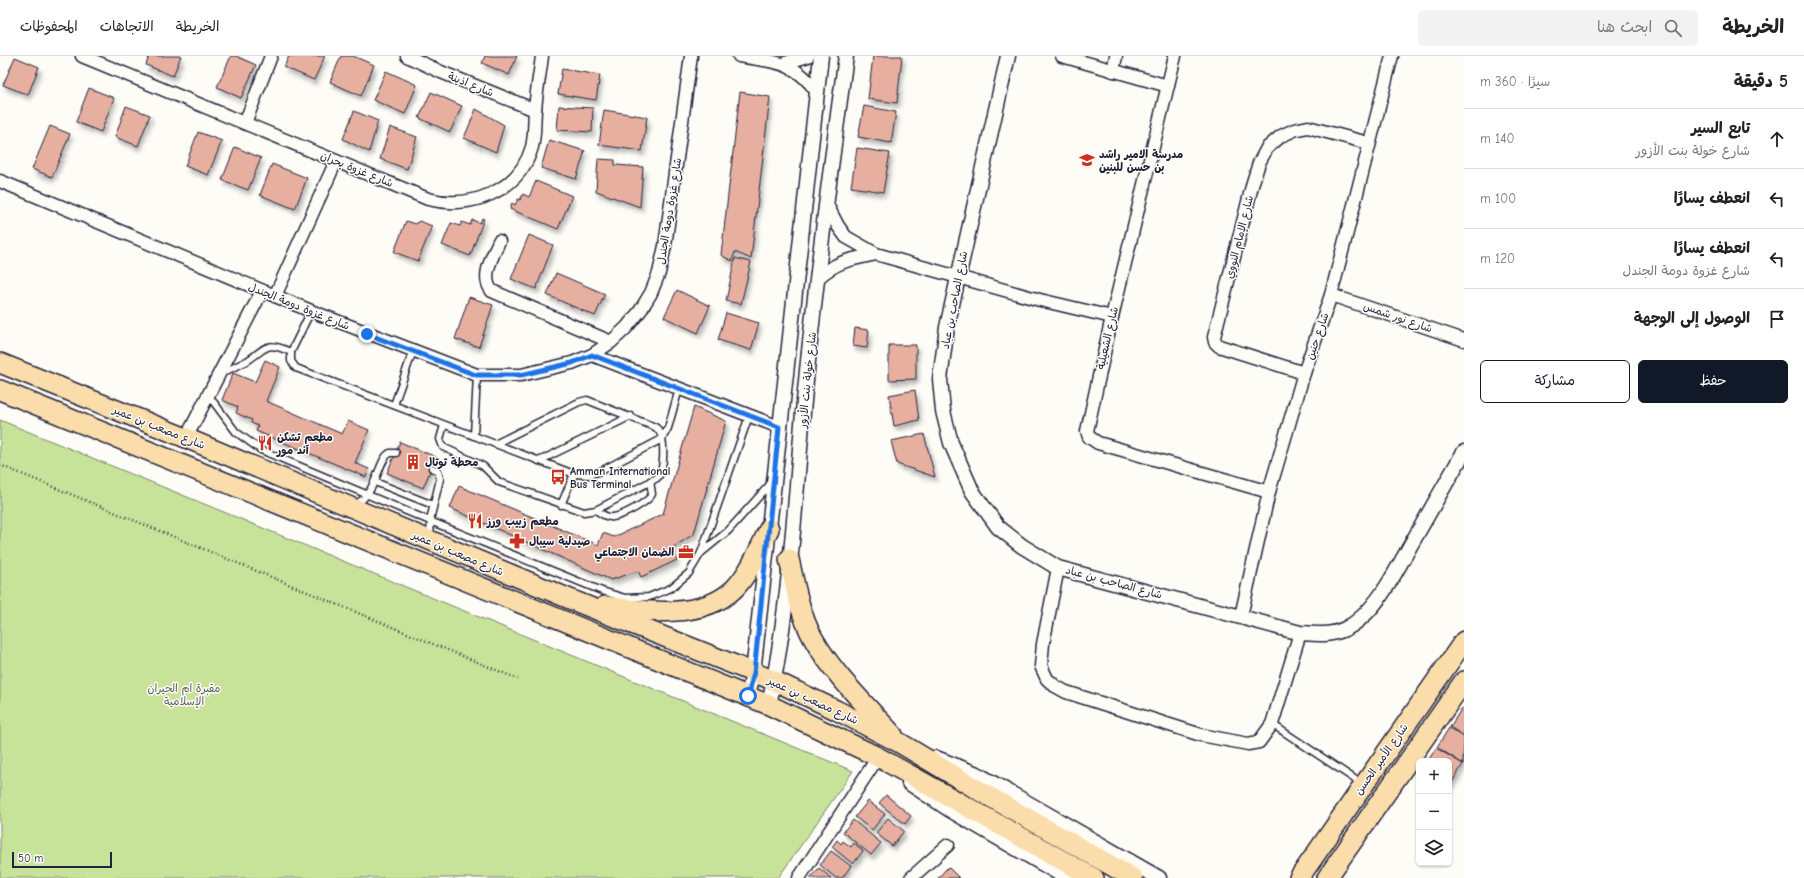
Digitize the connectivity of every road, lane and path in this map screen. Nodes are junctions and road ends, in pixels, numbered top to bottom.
1 (82, 56) edge
2 (271, 56) edge
3 (407, 56) edge
4 (542, 56) edge
5 (691, 56) edge
6 (739, 56) edge
7 (808, 56) edge
8 (821, 56) edge
9 (846, 56) edge
10 (1008, 56) edge
11 (1062, 56) edge
12 (1116, 56) edge
13 (1175, 56) edge
14 (1392, 56) edge
15 (784, 64) junction
16 (1113, 71) junction
17 (1168, 86) junction
18 (817, 92) junction
19 (535, 110) junction
20 (245, 123) junction
21 (1368, 143) junction
22 (336, 161) junction
23 (0, 181) edge
24 (826, 203) junction
25 (499, 241) dead end
26 (876, 254) junction
27 (958, 276) junction
28 (818, 278) junction
29 (262, 291) junction
30 (1331, 295) junction
31 (275, 296) junction
32 (311, 311) junction
33 (1112, 317) junction
34 (1464, 340) edge
35 (611, 342) junction
36 (413, 351) junction
37 (291, 352) junction
38 (592, 355) junction
39 (0, 363) edge
40 (1304, 373) junction
41 (220, 374) junction
42 (476, 375) junction
43 (679, 389) junction
44 (0, 390) edge
45 (209, 396) junction
46 (394, 405) junction
47 (630, 416) junction
48 (749, 416) junction
49 (444, 425) junction
50 (779, 427) junction
51 (474, 436) junction
52 (186, 438) junction
53 (662, 440) junction
54 (495, 444) junction
55 (1464, 452) edge
56 (396, 453) dead end
57 (539, 461) junction
58 (0, 465) edge
59 (432, 468) dead end
60 (574, 474) junction
61 (774, 479) junction
62 (375, 482) junction
63 (650, 482) junction
64 (1270, 492) junction
65 (368, 495) junction
66 (433, 505) junction
67 (561, 505) junction
68 (351, 507) junction
69 (596, 510) junction
70 (430, 521) junction
71 (769, 529) junction
72 (430, 541) junction
73 (701, 553) junction
74 (789, 559) junction
75 (1058, 568) junction
76 (577, 602) junction
77 (1241, 616) junction
78 (1300, 633) junction
79 (1464, 641) edge
80 (754, 673) junction
81 (518, 679) dead end
82 (774, 681) junction
83 (1464, 681) edge
84 (748, 696) junction
85 (769, 705) junction
86 (1272, 724) junction
87 (906, 747) junction
88 (885, 761) junction
89 (1364, 785) junction
90 (948, 845) dead end
91 (1064, 877) edge
92 (799, 878) edge
93 (911, 878) edge
94 (1094, 878) edge
95 (1133, 878) edge
96 (1159, 878) edge
97 (1299, 878) edge
98 (1327, 878) edge

1 - 20 street, شارع غزوة بحران
2 - 20 street
3 - 19 street, شارع اذينة
4 - 19 street, شارع غزوة بحران
5 - 35 street, شارع غزوة دومة الجندل
6 - 15 street
7 - 15 street
8 - 18 street, شارع خولة بنت الأزور
9 - 24 street, شارع خولة بنت الأزور
10 - 27 street, شارع الصاحب بن عباد
11 - 16 street
12 - 16 street
13 - 17 street, شارع الشعيلية
14 - 21 street, شارع حنين
15 - 18 street
16 - 17 street
17 - 33 street, شارع الشعيلية
18 - 50 street, شارع خولة بنت الأزور
19 - 22 street, شارع غزوة بحران
20 - 22 street, شارع غزوة بحران
21 - 30 street, شارع حنين
21 - 40 street, شارع الإمام النووي
22 - 31 street
23 - 29 street, شارع غزوة دومة الجندل
24 - 26 street
24 - 28 street, شارع خولة بنت الأزور
25 - 35 street
26 - 27 street
26 - 28 street
27 - 33 street
27 - 75 street, شارع الصاحب بن عباد
28 - 74 street, شارع خولة بنت الأزور
29 - 31 street, شارع غزوة دومة الجندل
29 - 41 street
30 - 34 street, شارع نور شمس
30 - 40 street, شارع حنين
31 - 32 street, شارع غزوة دومة الجندل
32 - 36 street, شارع غزوة دومة الجندل
32 - 37 lane
33 - 64 street, شارع الشعيلية
35 - 38 street, شارع غزوة دومة الجندل
36 - 42 street, شارع غزوة دومة الجندل
36 - 46 lane
37 - 41 lane
37 - 46 lane
38 - 42 street, شارع غزوة دومة الجندل
38 - 43 street
39 - 52 highway, شارع مصعب بن عمير
40 - 64 street, شارع حنين
41 - 45 street
42 - 51 lane
43 - 48 street
43 - 53 lane
44 - 84 highway, شارع مصعب بن عمير
45 - 52 street
45 - 65 lane
46 - 49 lane
47 - 53 lane
47 - 54 lane
47 - 57 lane
48 - 50 street
48 - 73 lane
49 - 51 lane
49 - 67 lane
50 - 61 street, شارع خولة بنت الأزور
51 - 54 lane
52 - 68 highway, شارع مصعب بن عمير
53 - 60 lane
53 - 63 lane
54 - 57 lane
55 - 78 street, شارع الصاحب بن عباد
56 - 62 lane
57 - 60 lane
58 - 81 path
59 - 66 lane
60 - 67 lane
61 - 71 street, شارع خولة بنت الأزور
61 - 73 lane
62 - 65 lane
62 - 66 lane
63 - 69 lane
63 - 69 lane
64 - 77 street, شارع حنين
65 - 68 lane
65 - 70 lane
66 - 70 lane
67 - 69 lane
68 - 72 highway, شارع مصعب بن عمير
70 - 72 lane
70 - 73 lane
71 - 76 highway
71 - 80 street, شارع خولة بنت الأزور
72 - 76 highway, شارع مصعب بن عمير
74 - 82 street, شارع خولة بنت الأزور
74 - 87 highway
75 - 77 street, شارع الصاحب بن عباد
75 - 86 street
76 - 80 highway, شارع مصعب بن عمير
77 - 78 street, شارع الصاحب بن عباد
78 - 86 street
79 - 89 highway, شارع الأمير الحسن
80 - 82 highway, شارع مصعب بن عمير
80 - 84 street, شارع خولة بنت الأزور
82 - 85 street, شارع خولة بنت الأزور
82 - 87 highway, شارع مصعب بن عمير
83 - 98 highway
84 - 85 highway, شارع مصعب بن عمير
85 - 88 highway, شارع مصعب بن عمير
86 - 89 lane
87 - 95 highway, شارع مصعب بن عمير
87 - 96 street, شارع مصعب بن عمير
88 - 91 street, شارع مصعب بن عمير
88 - 92 street
88 - 94 highway, شارع مصعب بن عمير
89 - 97 highway, شارع الأمير الحسن
90 - 93 street

